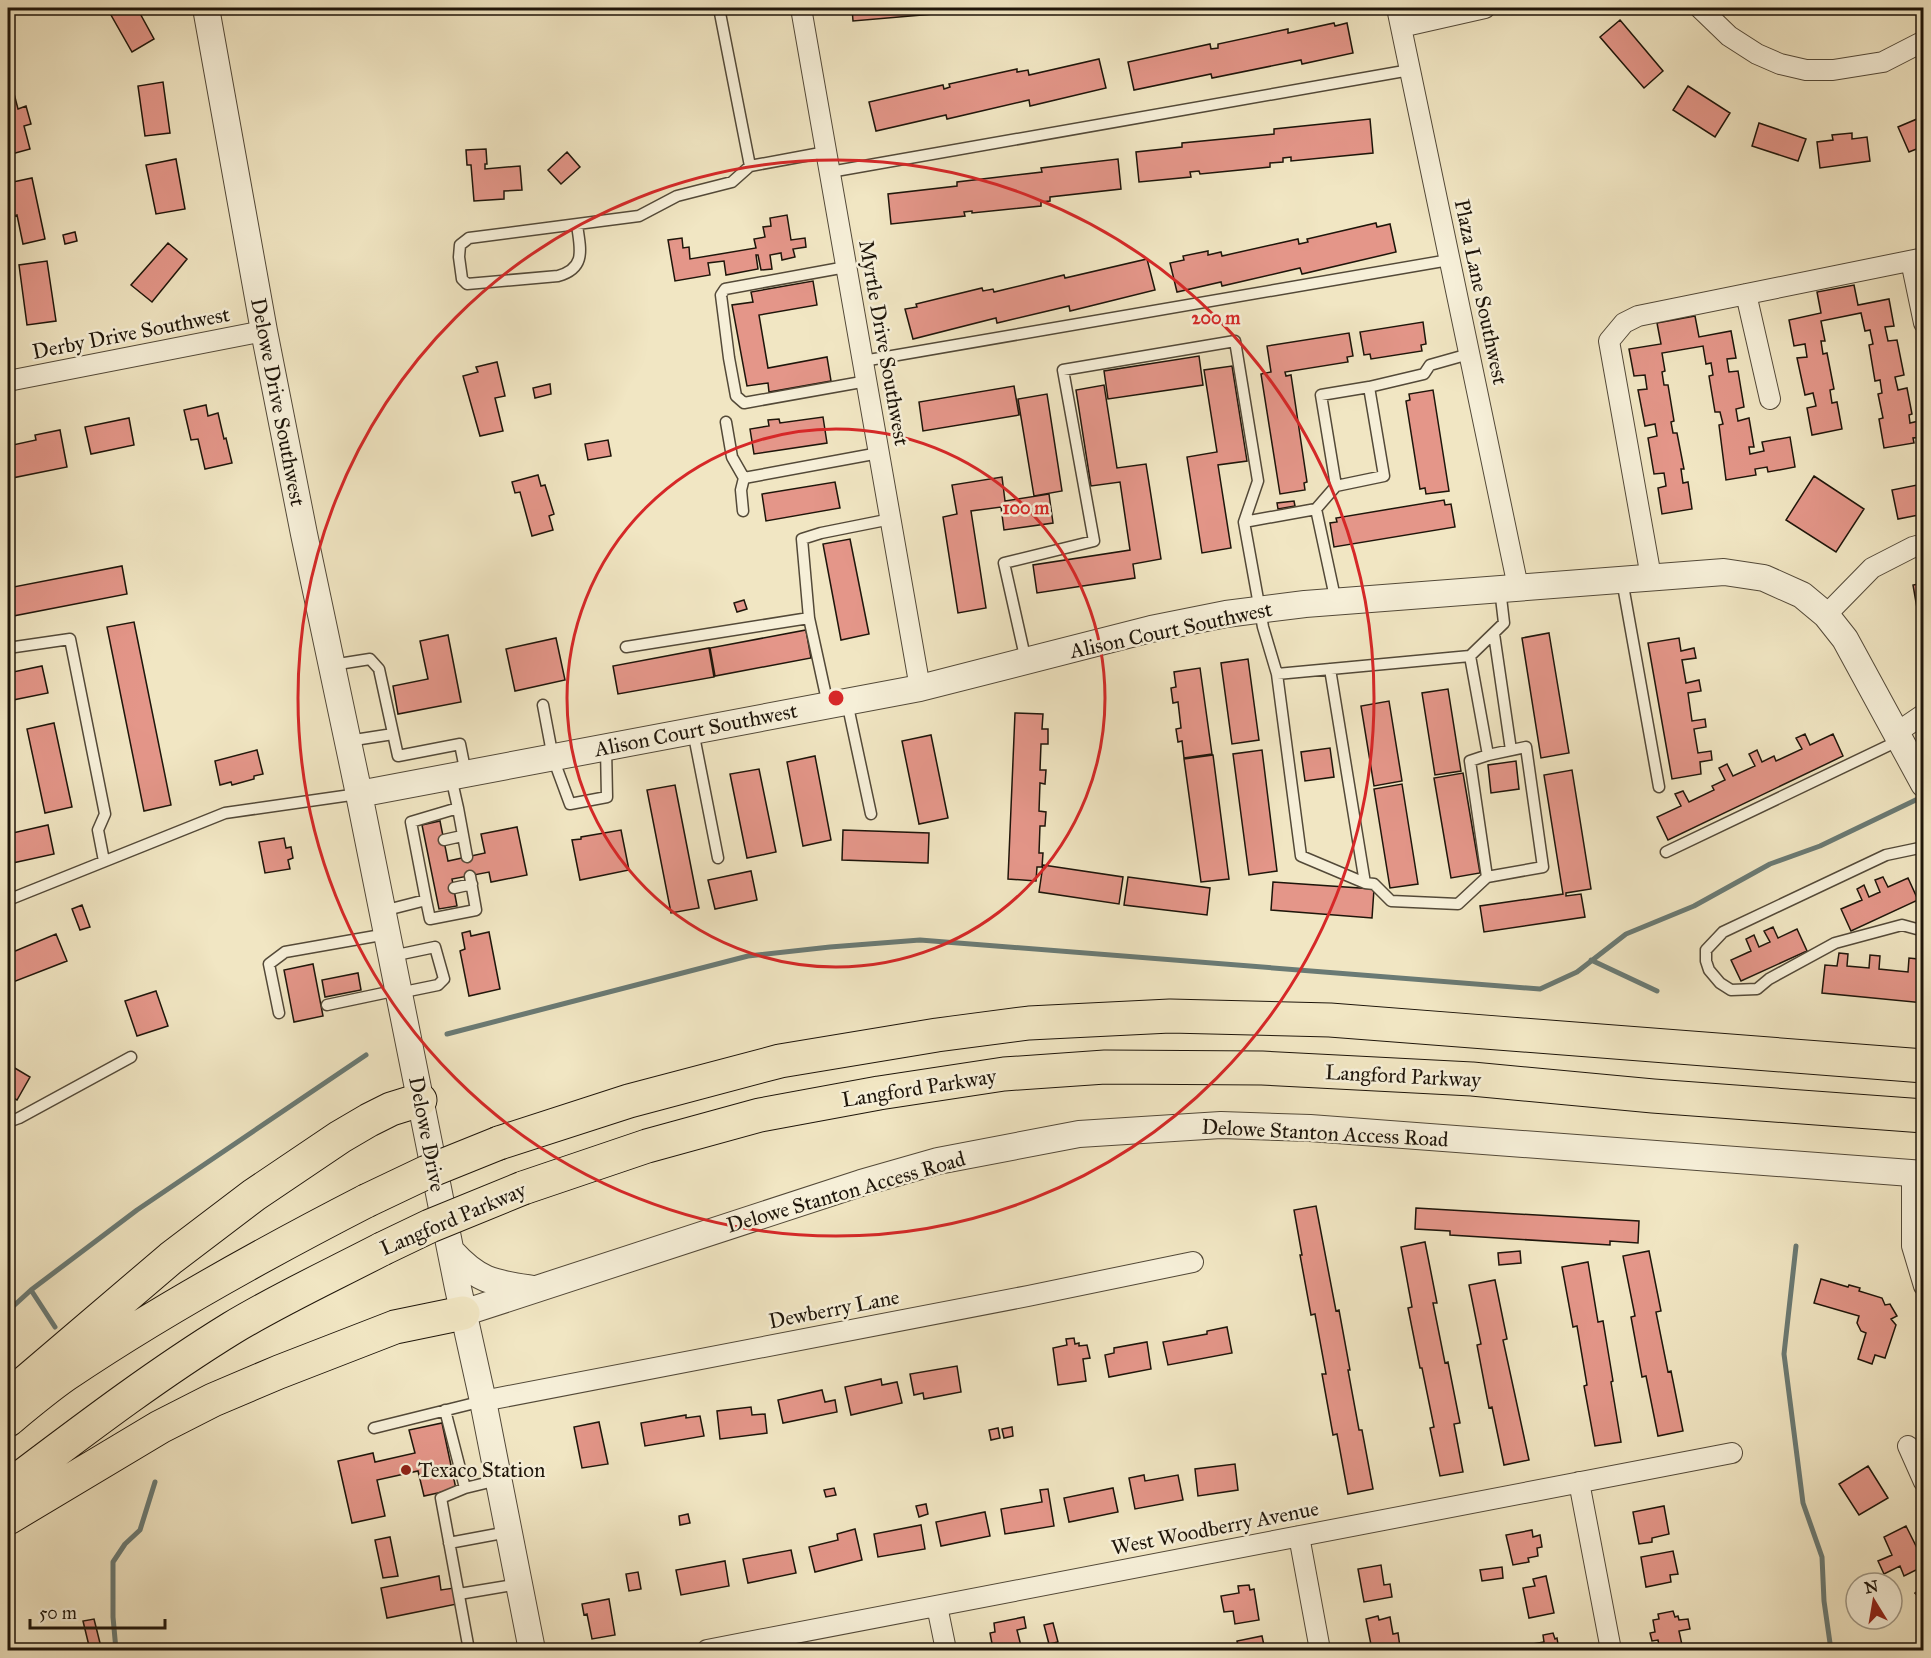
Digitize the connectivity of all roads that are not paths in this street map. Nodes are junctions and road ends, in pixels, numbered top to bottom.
1 (206, 8) edge
2 (718, 8) edge
3 (801, 8) edge
4 (1397, 8) edge
5 (1485, 8) edge
6 (1700, 8) edge
7 (1401, 27) junction
8 (1923, 41) edge
9 (1410, 70) junction
10 (826, 152) junction
11 (750, 166) junction
12 (830, 172) junction
13 (577, 225) junction
14 (1449, 260) junction
15 (1917, 260) edge
16 (846, 267) junction
17 (1746, 294) junction
18 (1923, 323) edge
19 (264, 331) junction
20 (1469, 354) junction
21 (863, 361) junction
22 (8, 381) edge
23 (867, 381) junction
24 (1369, 387) junction
25 (1770, 399) dead end
26 (726, 422) dead end
27 (879, 453) junction
28 (744, 478) junction
29 (1336, 486) junction
30 (1316, 509) junction
31 (743, 511) dead end
32 (891, 519) junction
33 (1244, 522) junction
34 (1923, 544) edge
35 (1651, 577) junction
36 (1622, 579) junction
37 (1509, 588) junction
38 (1336, 602) junction
39 (1260, 610) junction
40 (1826, 615) junction
41 (809, 618) junction
42 (1494, 634) junction
43 (626, 647) dead end
44 (8, 648) edge
45 (1470, 656) junction
46 (1026, 661) junction
47 (332, 665) junction
48 (1330, 669) junction
49 (1277, 674) junction
50 (920, 688) junction
51 (837, 703) junction
52 (543, 705) dead end
53 (1923, 714) edge
54 (693, 731) junction
55 (393, 734) junction
56 (1898, 737) junction
57 (348, 741) junction
58 (606, 748) junction
59 (1511, 750) junction
60 (1488, 755) junction
61 (553, 758) junction
62 (459, 775) junction
63 (1923, 784) edge
64 (1659, 787) dead end
65 (359, 794) junction
66 (458, 808) junction
67 (871, 814) dead end
68 (462, 836) junction
69 (444, 840) dead end
70 (1923, 847) edge
71 (1666, 852) dead end
72 (467, 857) dead end
73 (718, 858) dead end
74 (104, 861) junction
75 (1487, 877) junction
76 (1365, 883) junction
77 (454, 888) dead end
78 (429, 896) junction
79 (8, 900) edge
80 (1923, 931) edge
81 (387, 933) junction
82 (399, 992) junction
83 (327, 1005) dead end
84 (279, 1013) dead end
85 (131, 1057) dead end
86 (1923, 1066) edge
87 (420, 1100) junction
88 (1923, 1116) edge
89 (8, 1122) edge
90 (1918, 1173) edge
91 (451, 1251) junction
92 (1193, 1262) dead end
93 (1923, 1286) edge
94 (536, 1289) junction
95 (463, 1314) junction
96 (8, 1397) edge
97 (483, 1401) junction
98 (445, 1410) junction
99 (8, 1420) edge
100 (374, 1428) dead end
101 (1908, 1446) dead end
102 (1732, 1453) dead end
103 (498, 1480) junction
104 (1579, 1482) junction
105 (1923, 1482) edge
106 (8, 1487) edge
107 (465, 1488) junction
108 (8, 1518) edge
109 (508, 1532) junction
110 (1299, 1536) junction
111 (449, 1543) junction
112 (519, 1584) junction
113 (459, 1594) junction
114 (937, 1606) junction
115 (469, 1650) edge
116 (532, 1650) edge
117 (707, 1650) edge
118 (946, 1650) edge
119 (1320, 1650) edge
120 (1611, 1650) edge

1 - 19 street, Delowe Drive Southwest
2 - 11 lane
3 - 10 street, Myrtle Drive Southwest
4 - 7 street, Plaza Lane Southwest
5 - 7 street
6 - 8 street
7 - 9 street, Plaza Lane Southwest
9 - 12 lane
9 - 14 street, Plaza Lane Southwest
10 - 11 lane
10 - 12 street, Myrtle Drive Southwest
11 - 13 lane
12 - 16 street, Myrtle Drive Southwest
13 - 13 lane
14 - 20 street, Plaza Lane Southwest
14 - 21 lane
15 - 17 street
15 - 18 street
16 - 21 street, Myrtle Drive Southwest
16 - 23 lane
17 - 25 street
17 - 35 street
19 - 22 street, Derby Drive Southwest
19 - 47 street, Delowe Drive Southwest
20 - 24 lane
20 - 37 street, Plaza Lane Southwest
21 - 23 street, Myrtle Drive Southwest
23 - 27 street, Myrtle Drive Southwest
24 - 29 lane
24 - 29 lane
26 - 28 lane
27 - 28 lane
27 - 32 street, Myrtle Drive Southwest
28 - 31 lane
29 - 30 lane
30 - 33 lane
30 - 38 lane
32 - 41 lane
32 - 50 street, Myrtle Drive Southwest
33 - 39 lane
33 - 46 lane
34 - 40 street
35 - 36 street, Alison Court Southwest
35 - 40 street, Alison Court Southwest
36 - 37 street, Alison Court Southwest
36 - 64 lane
37 - 38 street, Alison Court Southwest
37 - 42 lane
38 - 39 street, Alison Court Southwest
39 - 46 street, Alison Court Southwest
39 - 49 lane
40 - 56 street, Alison Court Southwest
41 - 43 lane
41 - 51 lane
42 - 45 lane
42 - 59 lane
44 - 74 lane
45 - 48 lane
45 - 60 lane
46 - 50 street, Alison Court Southwest
47 - 55 lane
47 - 57 street, Delowe Drive Southwest
48 - 49 lane
48 - 76 lane
49 - 76 lane
50 - 51 street, Alison Court Southwest
51 - 54 street, Alison Court Southwest
51 - 67 lane
52 - 61 lane
53 - 56 street
54 - 58 street, Alison Court Southwest
54 - 73 lane
55 - 57 lane
55 - 62 lane
56 - 63 street, Alison Court Southwest
56 - 71 lane
57 - 65 street, Delowe Drive Southwest
58 - 61 street, Alison Court Southwest
58 - 61 lane
59 - 60 lane
59 - 75 lane
60 - 75 lane
61 - 62 street, Alison Court Southwest
62 - 65 street, Alison Court Southwest
62 - 66 lane
65 - 74 lane
65 - 81 street, Delowe Drive
66 - 68 lane
66 - 78 lane
68 - 69 lane
68 - 72 lane
70 - 80 lane
74 - 79 lane
75 - 76 lane
77 - 78 lane
78 - 81 lane
81 - 82 street, Delowe Drive
81 - 82 lane
81 - 84 lane
82 - 83 lane
82 - 87 street, Delowe Drive
85 - 89 lane
86 - 99 highway, bridge
87 - 91 street, Delowe Drive
87 - 96 highway
88 - 106 highway, Langford Parkway, bridge
90 - 93 street
90 - 94 street, Delowe Stanton Access Road
91 - 94 street
91 - 95 street, Delowe Drive
92 - 97 street, Dewberry Lane
94 - 95 street, Delowe Stanton Access Road
95 - 97 street, Delowe Drive
95 - 108 highway
97 - 98 lane
97 - 103 street, Delowe Drive
98 - 100 lane
98 - 107 lane
101 - 105 street
102 - 104 street, West Woodberry Avenue
103 - 107 lane
103 - 109 street, Delowe Drive
104 - 110 street, West Woodberry Avenue
104 - 120 street
107 - 111 lane
109 - 111 lane
109 - 112 street, Delowe Drive
110 - 114 street, West Woodberry Avenue
110 - 119 street
111 - 113 lane
112 - 113 lane
112 - 116 street, Delowe Drive
113 - 115 lane
114 - 117 street, West Woodberry Avenue
114 - 118 street

